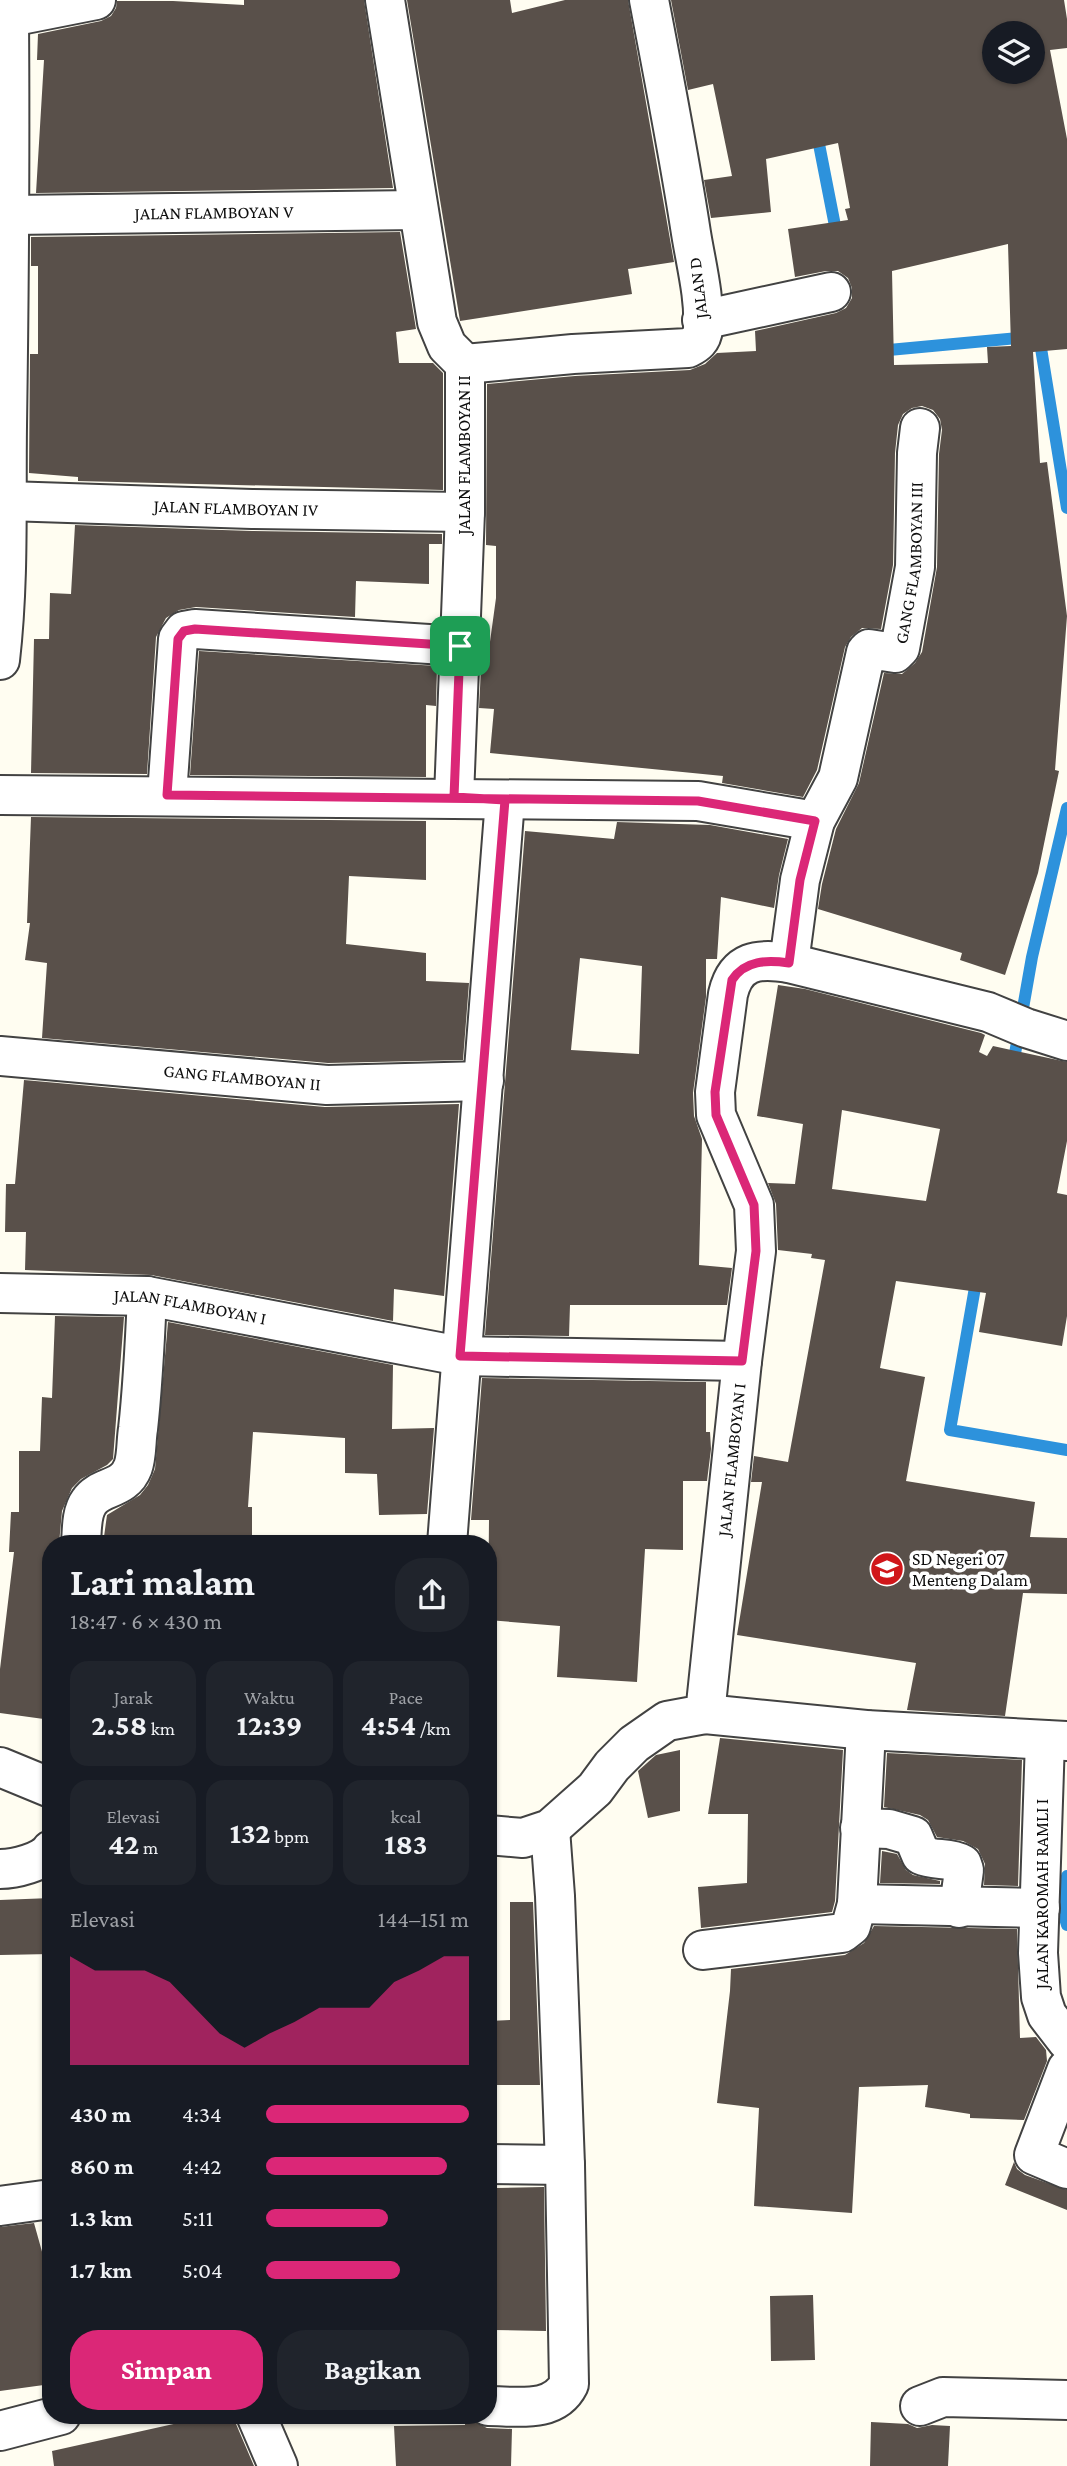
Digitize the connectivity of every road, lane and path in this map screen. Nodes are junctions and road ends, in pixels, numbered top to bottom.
1 (96, 0) edge
2 (385, 0) edge
3 (649, 0) edge
4 (3, 15) edge
5 (418, 210) junction
6 (10, 215) junction
7 (831, 292) dead end
8 (702, 320) junction
9 (465, 364) junction
10 (920, 428) dead end
11 (4, 455) edge
12 (7, 501) junction
13 (466, 512) junction
14 (1, 639) edge
15 (460, 646) junction
16 (0, 794) edge
17 (167, 795) junction
18 (454, 797) junction
19 (505, 800) junction
20 (815, 821) junction
21 (789, 963) junction
22 (1067, 1041) edge
23 (0, 1056) edge
24 (484, 1081) junction
25 (0, 1293) edge
26 (147, 1296) junction
27 (460, 1356) junction
28 (742, 1361) junction
29 (82, 1535) edge
30 (448, 1535) edge
31 (705, 1714) junction
32 (866, 1730) junction
33 (1056, 1740) edge
34 (0, 1767) edge
35 (42, 1784) edge
36 (860, 1828) junction
37 (550, 1829) junction
38 (497, 1836) edge
39 (42, 1858) edge
40 (0, 1869) edge
41 (857, 1904) junction
42 (959, 1908) junction
43 (1040, 1908) junction
44 (703, 1951) dead end
45 (1067, 2041) edge
46 (1067, 2069) edge
47 (497, 2164) edge
48 (565, 2165) junction
49 (1067, 2169) edge
50 (42, 2200) edge
51 (0, 2206) edge
52 (1067, 2400) edge
53 (497, 2406) edge
54 (920, 2406) dead end
55 (42, 2420) edge
56 (260, 2424) edge
57 (0, 2431) edge
58 (278, 2466) edge

1 - 4 street
2 - 5 street, JALAN FLAMBOYAN II
3 - 8 street, JALAN D
4 - 6 street
5 - 6 street, JALAN FLAMBOYAN V
5 - 9 street, JALAN FLAMBOYAN II
6 - 11 street
7 - 8 street
8 - 9 street, JALAN D
9 - 13 street, JALAN FLAMBOYAN II
10 - 20 street, GANG FLAMBOYAN III
11 - 12 street
12 - 13 street, JALAN FLAMBOYAN IV
12 - 14 street
13 - 15 street, JALAN FLAMBOYAN II
15 - 17 street
15 - 18 street, JALAN FLAMBOYAN II
16 - 17 street
17 - 18 street
18 - 19 street
19 - 20 street
19 - 24 street
20 - 21 street
21 - 22 street, JALAN FLAMBOYAN I
21 - 28 street, JALAN FLAMBOYAN I
23 - 24 street, GANG FLAMBOYAN II
24 - 27 street
25 - 26 street, JALAN FLAMBOYAN I
26 - 27 street, JALAN FLAMBOYAN I
26 - 29 street
27 - 28 street, JALAN FLAMBOYAN I
27 - 30 street
28 - 31 street, JALAN FLAMBOYAN I
31 - 32 street
31 - 37 street
32 - 33 street
32 - 36 street
33 - 43 street, JALAN KAROMAH RAMLI I
34 - 35 street
36 - 41 street
36 - 42 street
37 - 38 street
37 - 48 street
39 - 40 street
41 - 42 street
41 - 44 street
42 - 43 street
43 - 45 street, JALAN KAROMAH RAMLI I
46 - 49 street
47 - 48 street
48 - 53 street
50 - 51 street
52 - 54 street
55 - 57 street
56 - 58 street

